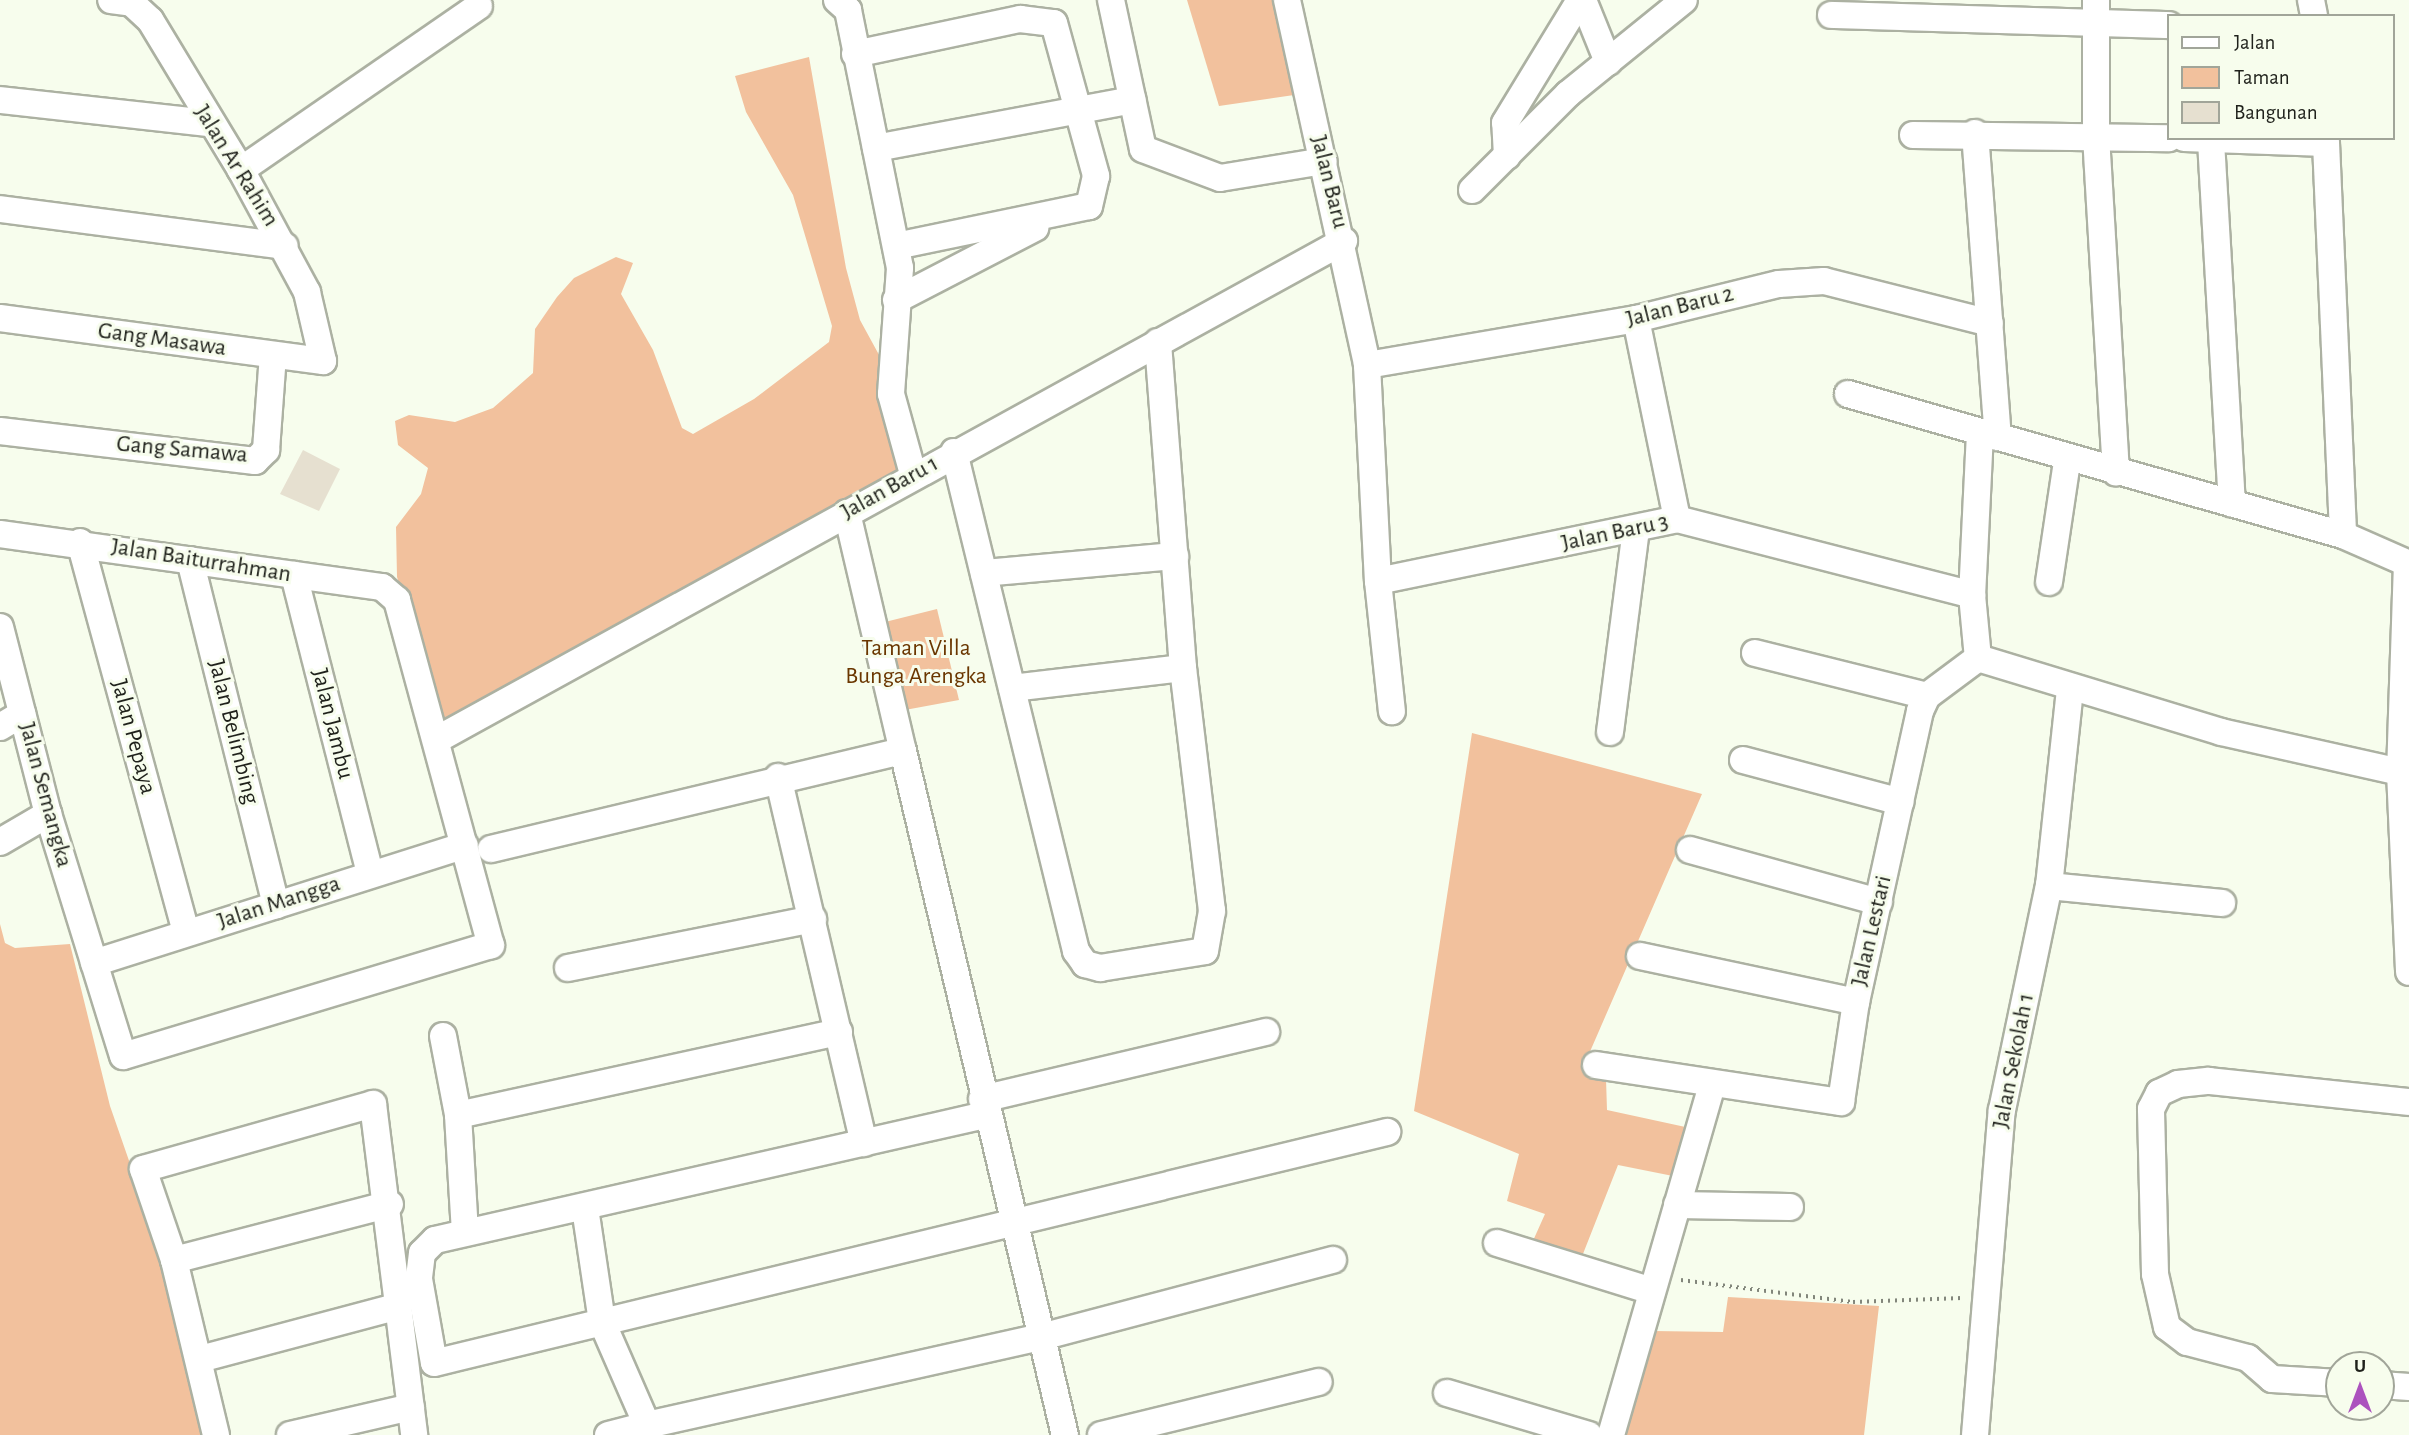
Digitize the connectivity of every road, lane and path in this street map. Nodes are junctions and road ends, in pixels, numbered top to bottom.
1 (837, 0) edge
2 (1111, 0) edge
3 (1287, 0) edge
4 (1581, 0) edge
5 (1684, 0) edge
6 (126, 1) edge
7 (481, 2) edge
8 (2096, 11) edge
9 (1831, 15) dead end
10 (2168, 25) edge
11 (855, 54) junction
12 (1608, 62) junction
13 (0, 100) edge
14 (1133, 100) junction
15 (1074, 111) junction
16 (209, 123) junction
17 (1975, 134) junction
18 (1913, 135) dead end
19 (2096, 136) junction
20 (2168, 138) edge
21 (2202, 140) edge
22 (2211, 141) junction
23 (2325, 141) edge
24 (876, 148) junction
25 (1507, 156) junction
26 (1324, 161) junction
27 (241, 170) junction
28 (1472, 190) dead end
29 (0, 209) edge
30 (1062, 214) junction
31 (1344, 241) junction
32 (285, 246) junction
33 (896, 246) junction
34 (896, 300) junction
35 (0, 318) edge
36 (1636, 319) junction
37 (1990, 323) junction
38 (1158, 342) junction
39 (273, 355) junction
40 (323, 361) joint
41 (1367, 365) junction
42 (1848, 394) dead end
43 (0, 431) edge
44 (1989, 435) junction
45 (954, 452) junction
46 (2067, 461) junction
47 (2116, 472) junction
48 (913, 474) junction
49 (2232, 503) junction
50 (847, 513) junction
51 (1677, 519) junction
52 (1636, 530) junction
53 (0, 534) edge
54 (2343, 535) junction
55 (80, 542) junction
56 (1175, 556) junction
57 (190, 560) junction
58 (2408, 564) edge
59 (984, 573) junction
60 (294, 575) junction
61 (1378, 581) junction
62 (2049, 582) dead end
63 (1972, 595) junction
64 (0, 627) edge
65 (1755, 653) dead end
66 (1978, 658) junction
67 (1183, 668) junction
68 (1012, 688) junction
69 (2070, 690) junction
70 (1927, 696) junction
71 (1392, 711) dead end
72 (11, 720) edge
73 (1610, 732) dead end
74 (438, 739) junction
75 (903, 751) junction
76 (1743, 760) dead end
77 (2400, 772) junction
78 (778, 777) junction
79 (1901, 802) junction
80 (48, 814) junction
81 (0, 842) edge
82 (478, 847) junction
83 (1689, 850) dead end
84 (370, 873) junction
85 (2049, 887) junction
86 (1879, 902) junction
87 (2222, 903) dead end
88 (276, 905) junction
89 (813, 919) junction
90 (186, 932) junction
91 (1640, 956) dead end
92 (94, 963) junction
93 (568, 968) dead end
94 (2409, 972) edge
95 (1856, 1002) junction
96 (839, 1032) junction
97 (1266, 1032) dead end
98 (443, 1036) dead end
99 (1596, 1065) dead end
100 (1712, 1086) junction
101 (2409, 1102) edge
102 (984, 1107) junction
103 (458, 1115) junction
104 (1387, 1132) dead end
105 (864, 1143) junction
106 (390, 1204) junction
107 (1677, 1205) junction
108 (1790, 1207) dead end
109 (585, 1208) junction
110 (1013, 1226) junction
111 (464, 1231) junction
112 (1497, 1243) dead end
113 (174, 1260) junction
114 (1334, 1260) dead end
115 (1653, 1283) junction
116 (1985, 1297) junction
117 (398, 1306) junction
118 (602, 1322) junction
119 (1041, 1336) junction
120 (200, 1359) junction
121 (1319, 1382) dead end
122 (2325, 1382) edge
123 (1447, 1393) dead end
124 (411, 1407) junction
125 (647, 1425) junction
126 (216, 1435) edge
127 (290, 1435) edge
128 (414, 1435) edge
129 (608, 1435) edge
130 (1065, 1435) edge
131 (1101, 1435) edge
132 (1589, 1435) edge
133 (1611, 1435) edge
134 (1975, 1435) edge

1 - 11 street
2 - 14 street
3 - 26 street, Jalan Baru
4 - 12 street
4 - 25 street
5 - 12 street
6 - 16 street, Jalan Ar Rahim
7 - 27 street
8 - 9 street
8 - 10 street
8 - 19 street
11 - 15 street
11 - 24 street
12 - 25 street
13 - 16 street
14 - 15 street
14 - 26 street
15 - 24 street
15 - 30 street
16 - 27 street, Jalan Ar Rahim
17 - 18 street
17 - 19 street
17 - 37 street
19 - 20 street
19 - 47 street
21 - 22 street
22 - 23 street
22 - 49 street
23 - 54 street
24 - 33 street
25 - 28 street
26 - 31 street, Jalan Baru
27 - 32 street, Jalan Ar Rahim
29 - 32 street
30 - 33 street
30 - 34 street
31 - 38 street, Jalan Baru 1
31 - 41 street, Jalan Baru
32 - 40 street, Jalan Ar Rahim
33 - 34 street
34 - 48 street
35 - 39 street, Gang Masawa
36 - 37 street, Jalan Baru 2
36 - 41 street, Jalan Baru 2
36 - 51 street
37 - 44 street
38 - 45 street, Jalan Baru 1
38 - 56 street
39 - 40 street, Gang Masawa
39 - 43 street, Gang Samawa
41 - 61 street, Jalan Baru
42 - 44 street
44 - 46 street
44 - 63 street
45 - 48 street, Jalan Baru 1
45 - 59 street
46 - 47 street
46 - 62 street
47 - 49 street
48 - 50 street, Jalan Baru 1
49 - 54 street
50 - 74 street, Jalan Baru 1
50 - 75 street
51 - 52 street, Jalan Baru 3
51 - 63 street, Jalan Baru 3
52 - 61 street, Jalan Baru 3
52 - 73 street
53 - 55 street, Jalan Baiturrahman
54 - 58 street
55 - 57 street, Jalan Baiturrahman
55 - 90 street, Jalan Pepaya
56 - 59 street
56 - 67 street
57 - 60 street, Jalan Baiturrahman
57 - 88 street, Jalan Belimbing
58 - 77 street
59 - 68 street
60 - 74 street, Jalan Baiturrahman
60 - 84 street, Jalan Jambu
61 - 71 street, Jalan Baru
63 - 66 street
64 - 72 street, Jalan Semangka
65 - 70 street
66 - 69 street
66 - 70 street
67 - 68 street
67 - 68 street
69 - 77 street
69 - 85 street, Jalan Sekolah 1
70 - 79 street, Jalan Lestari
72 - 80 street, Jalan Semangka
74 - 82 street
75 - 78 street, Jalan Mangga
75 - 102 street
76 - 79 street
77 - 94 street
78 - 82 street, Jalan Mangga
78 - 89 street
79 - 86 street, Jalan Lestari
80 - 81 street
80 - 92 street, Jalan Semangka
82 - 84 street, Jalan Mangga
82 - 92 street, Jalan Semangka
83 - 86 street
84 - 88 street, Jalan Mangga
85 - 87 street
85 - 116 street, Jalan Sekolah 1
86 - 95 street, Jalan Lestari
88 - 90 street, Jalan Mangga
89 - 93 street
89 - 96 street
90 - 92 street, Jalan Mangga
91 - 95 street
95 - 100 street, Jalan Lestari
96 - 103 street
96 - 105 street
97 - 102 street
98 - 103 street
99 - 100 street
100 - 107 street
101 - 122 street
102 - 105 street
102 - 110 street
103 - 111 street
104 - 110 street
105 - 109 street
106 - 113 street
106 - 113 street
106 - 117 street
107 - 108 street
107 - 115 street
109 - 111 street
109 - 118 street
110 - 118 street
110 - 119 street
111 - 118 street
112 - 115 street
113 - 120 street
114 - 119 street
115 - 116 path
115 - 133 street
116 - 134 street, Jalan Sekolah 1
117 - 120 street
117 - 124 street
118 - 125 street
119 - 125 street
119 - 130 street
120 - 126 street
121 - 131 street
123 - 132 street
124 - 127 street
124 - 128 street
125 - 129 street

